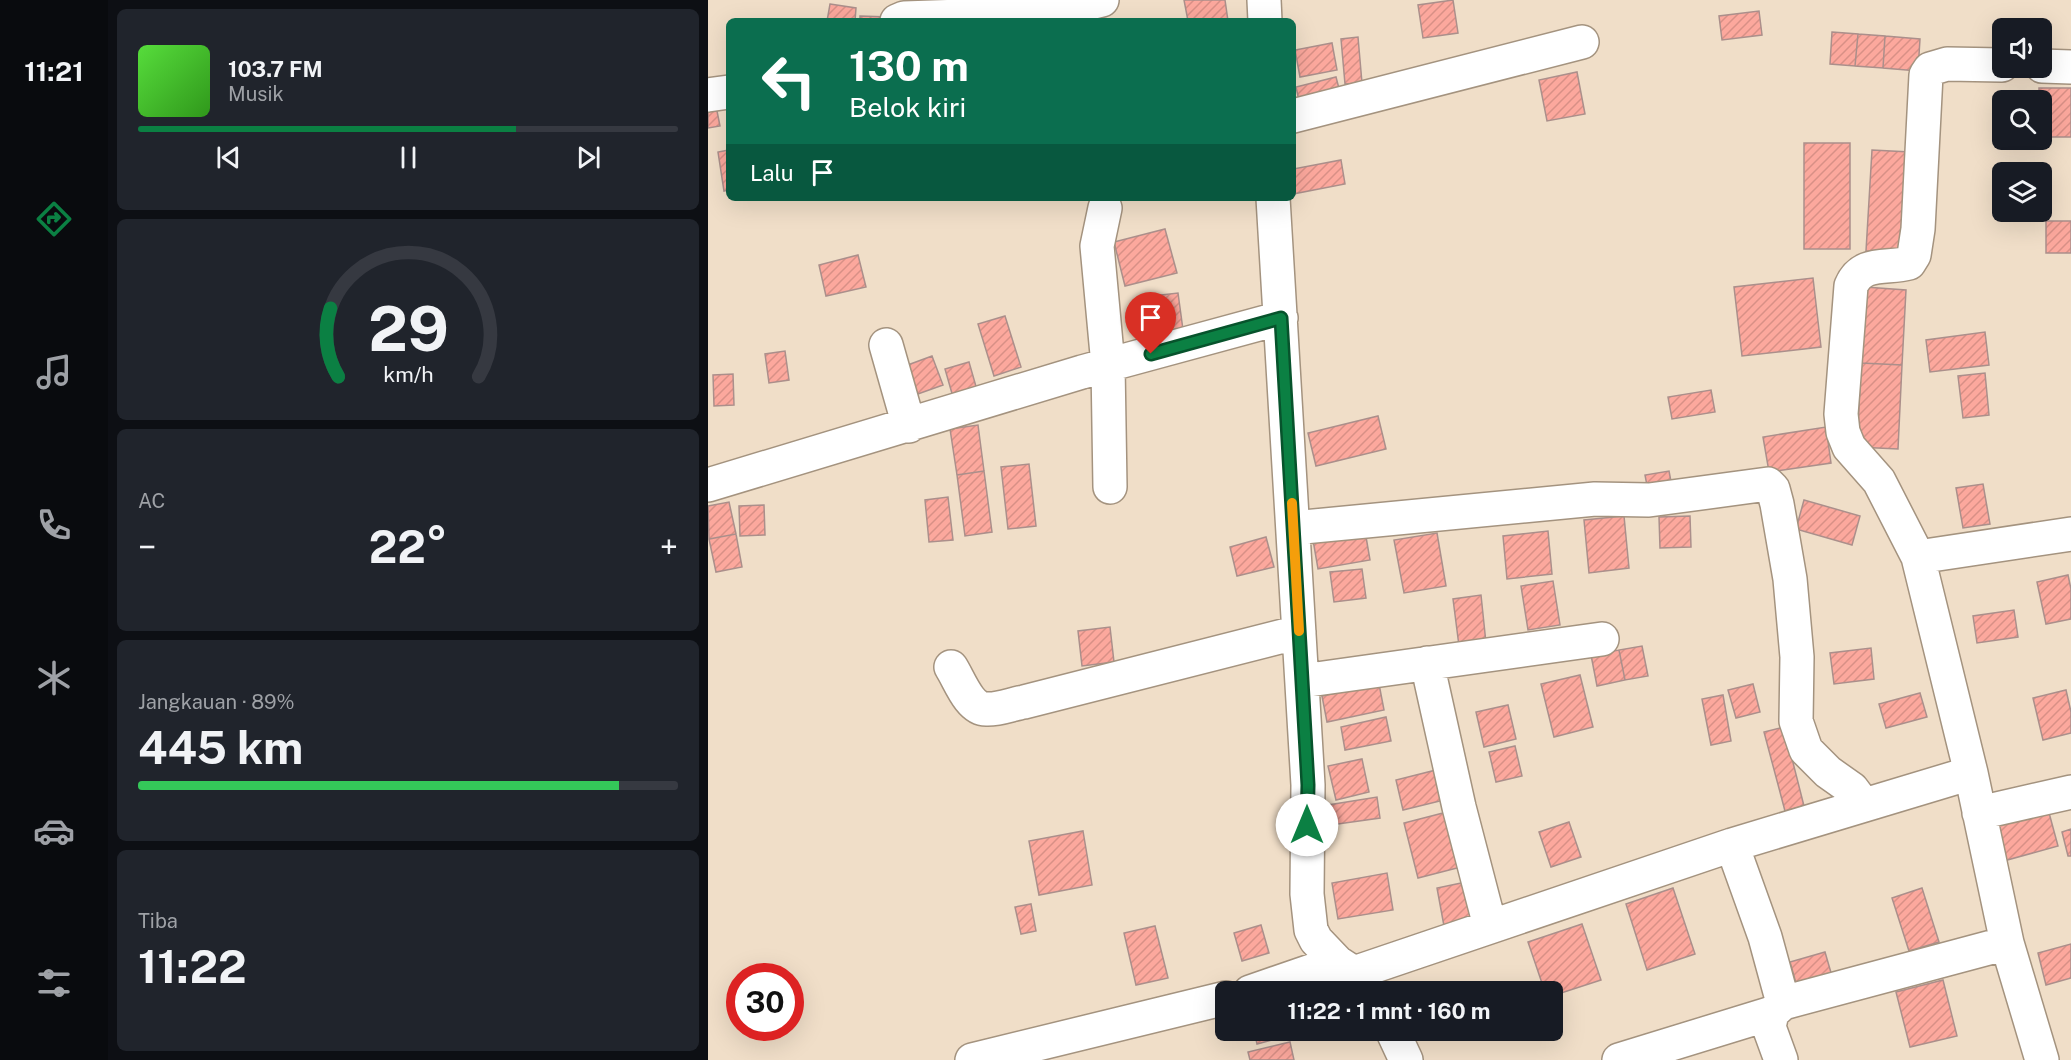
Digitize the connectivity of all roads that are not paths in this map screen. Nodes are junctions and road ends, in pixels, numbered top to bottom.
1 (1102, 0) edge
2 (1264, 0) edge
3 (904, 18) edge
4 (1265, 18) edge
5 (1582, 42) dead end
6 (1992, 65) edge
7 (2052, 66) edge
8 (2071, 67) edge
9 (726, 92) edge
10 (708, 95) edge
11 (1296, 115) edge
12 (1273, 201) edge
13 (1105, 208) dead end
14 (1281, 318) junction
15 (886, 345) dead end
16 (1108, 365) junction
17 (909, 426) junction
18 (708, 485) edge
19 (1110, 487) dead end
20 (1293, 528) junction
21 (2071, 534) edge
22 (1918, 556) junction
23 (1299, 632) junction
24 (1602, 639) dead end
25 (1427, 663) junction
26 (951, 667) dead end
27 (1302, 681) junction
28 (1971, 773) junction
29 (2071, 792) edge
30 (1864, 805) junction
31 (1979, 813) junction
32 (1732, 844) junction
33 (1490, 926) junction
34 (2007, 943) junction
35 (1353, 975) edge
36 (1317, 981) edge
37 (1215, 1001) edge
38 (1778, 1008) junction
39 (1397, 1041) edge
40 (972, 1060) edge
41 (1406, 1060) edge
42 (1618, 1060) edge
43 (1781, 1060) edge
44 (2042, 1060) edge

1 - 3 street
2 - 4 street
5 - 11 street
6 - 22 street
7 - 8 street
9 - 10 street
12 - 14 street
13 - 16 street
14 - 16 street
14 - 20 street
15 - 17 street
16 - 17 street
16 - 19 street
17 - 18 street
20 - 23 street
20 - 30 street
21 - 22 street
22 - 28 street
23 - 26 street
23 - 27 street
24 - 25 street
25 - 27 street
25 - 33 street
27 - 35 street
28 - 30 street
28 - 31 street
29 - 31 street
30 - 32 street
31 - 34 street
32 - 33 street
32 - 38 street
33 - 35 street
34 - 38 street
34 - 44 street
35 - 36 street
37 - 40 street
38 - 42 street
38 - 43 street
39 - 41 street

